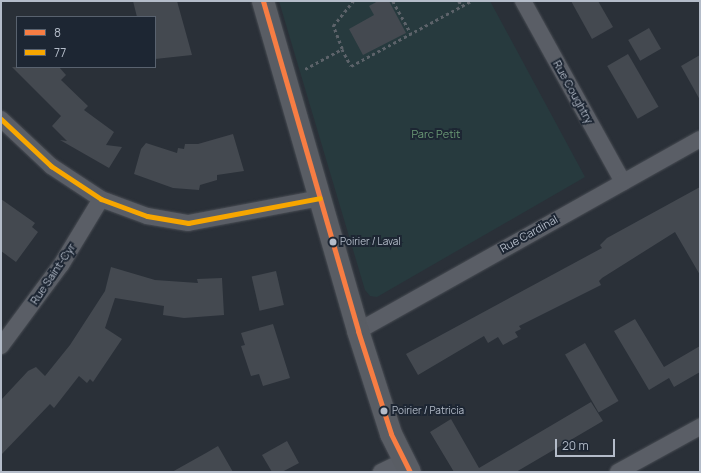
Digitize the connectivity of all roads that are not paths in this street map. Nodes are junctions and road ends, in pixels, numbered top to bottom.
1 (263, 1) edge
2 (523, 1) edge
3 (1, 119) edge
4 (700, 139) edge
5 (624, 182) junction
6 (320, 198) junction
7 (101, 199) junction
8 (358, 330) junction
9 (1, 346) edge
10 (700, 426) edge
11 (407, 467) edge
12 (381, 472) edge
13 (618, 472) edge

1 - 6 street
2 - 5 street, Rue Coughtry
3 - 7 street
4 - 5 street, Rue Cardinal
5 - 8 street, Rue Cardinal
6 - 7 street
6 - 8 street
7 - 9 street, Rue Saint-Cyr
8 - 11 street
10 - 13 street
11 - 12 street

